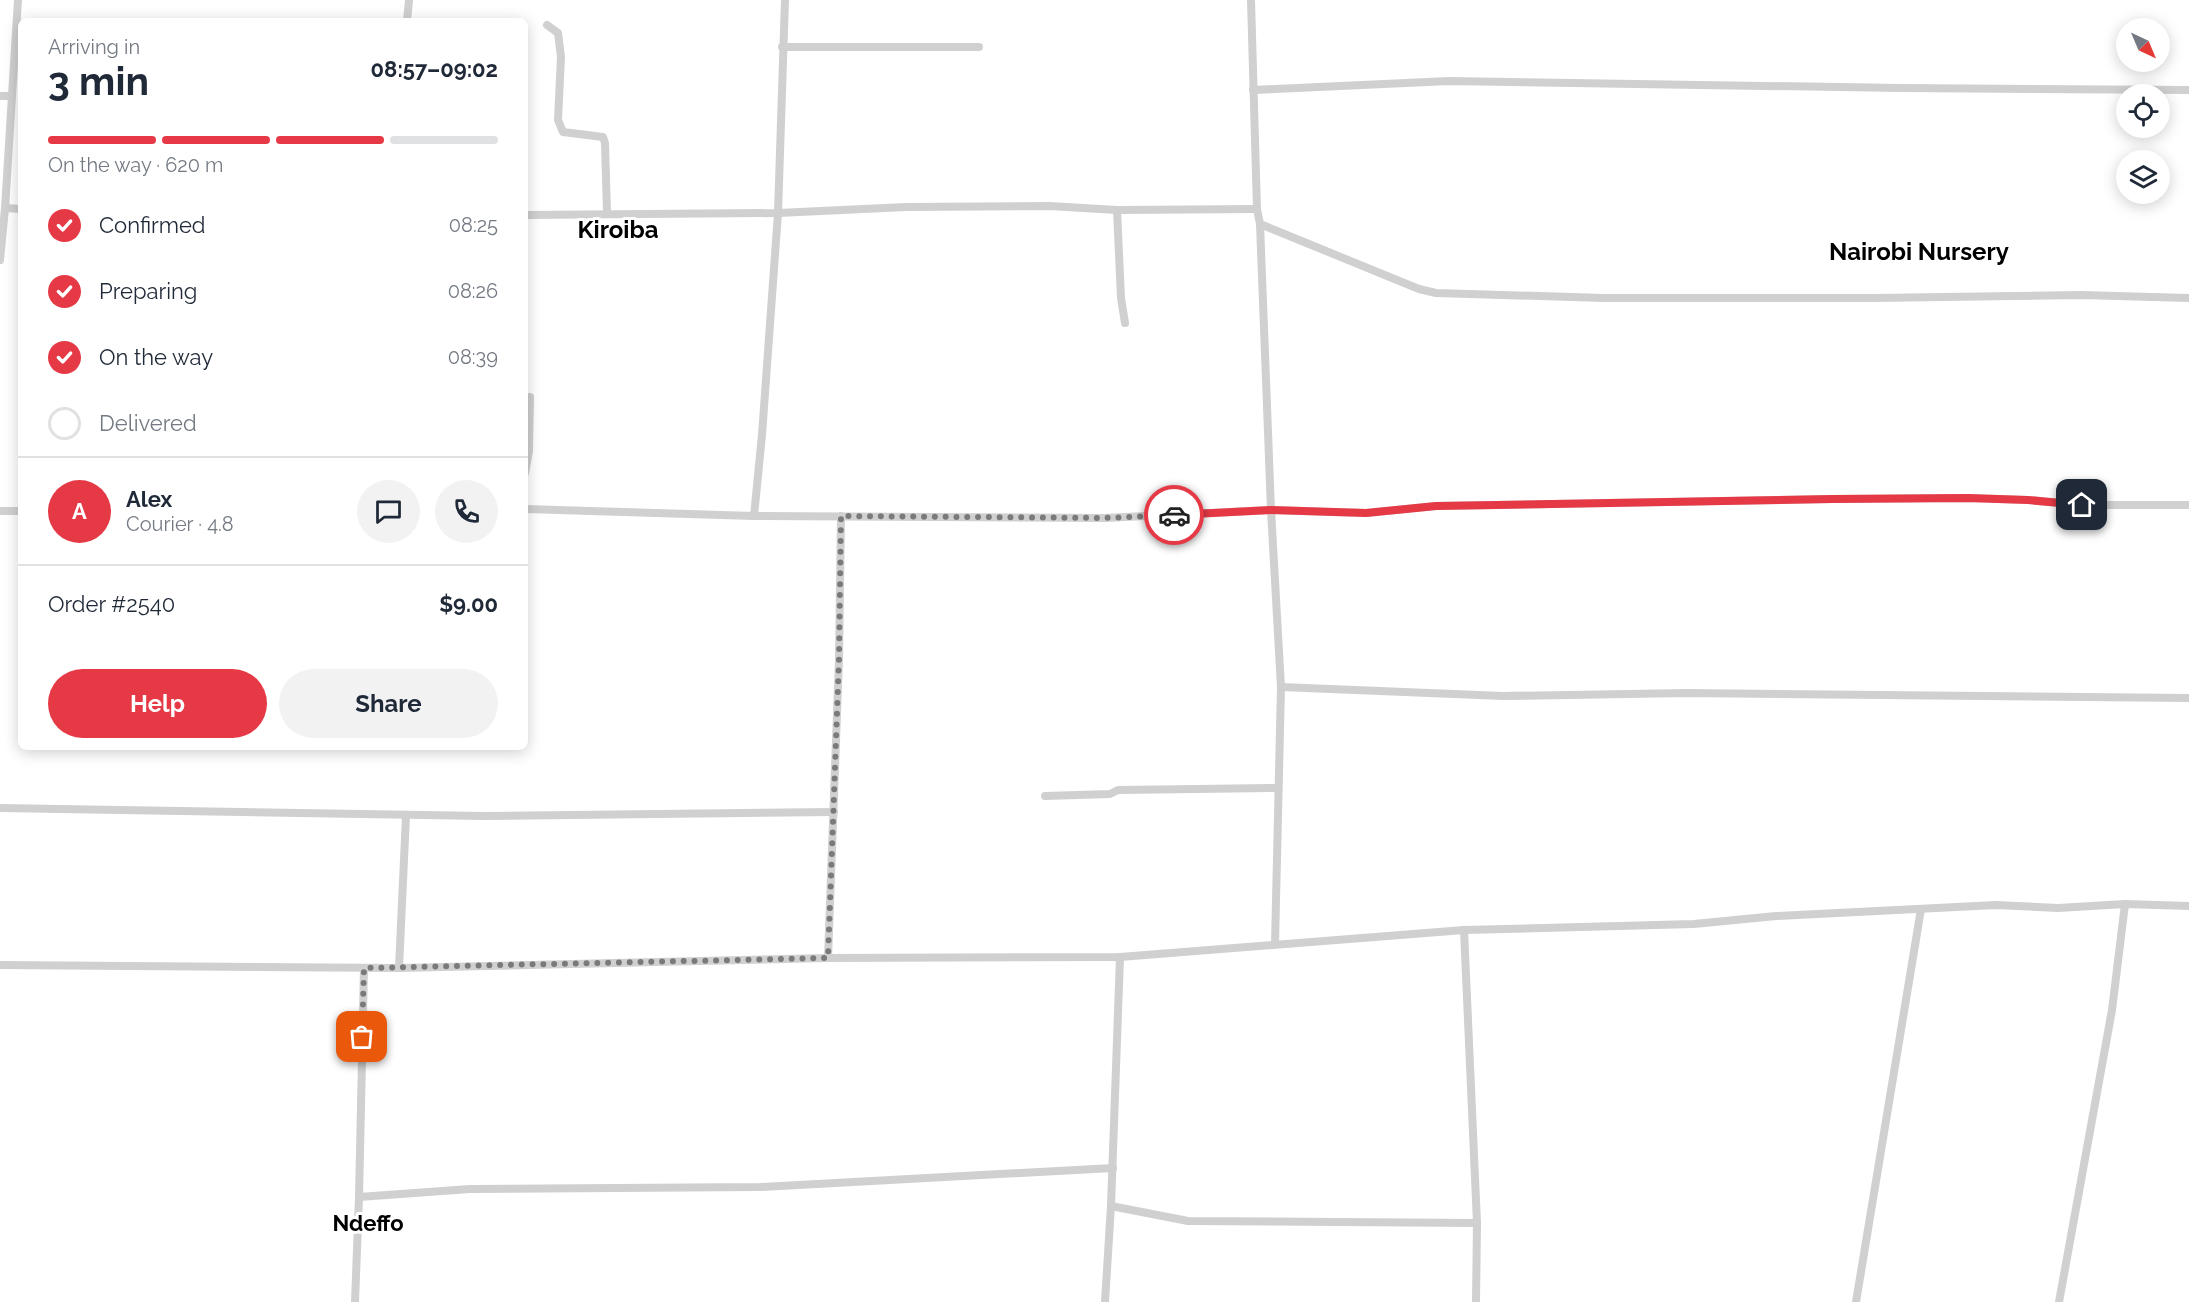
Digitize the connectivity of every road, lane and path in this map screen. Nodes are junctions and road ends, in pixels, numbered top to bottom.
1 (18, 0) edge
2 (409, 0) edge
3 (785, 0) edge
4 (1251, 0) edge
5 (19, 18) edge
6 (407, 18) edge
7 (547, 25) dead end
8 (18, 30) edge
9 (782, 47) junction
10 (979, 47) dead end
11 (1254, 90) junction
12 (2189, 90) edge
13 (0, 96) edge
14 (10, 96) junction
15 (5, 208) junction
16 (18, 209) edge
17 (1257, 209) junction
18 (1117, 210) junction
19 (607, 213) junction
20 (778, 213) junction
21 (528, 215) edge
22 (1260, 224) junction
23 (0, 260) edge
24 (2189, 298) edge
25 (1125, 323) dead end
26 (530, 397) dead end
27 (528, 456) edge
28 (2189, 505) edge
29 (528, 509) edge
30 (18, 510) edge
31 (1271, 510) junction
32 (0, 511) edge
33 (754, 516) junction
34 (841, 516) junction
35 (1281, 687) junction
36 (2189, 698) edge
37 (1278, 788) junction
38 (1045, 796) dead end
39 (0, 808) edge
40 (834, 812) junction
41 (406, 816) junction
42 (2125, 904) junction
43 (2189, 906) edge
44 (1921, 909) junction
45 (1464, 930) junction
46 (1275, 944) junction
47 (1120, 957) junction
48 (828, 958) junction
49 (0, 965) edge
50 (364, 968) junction
51 (399, 968) junction
52 (1113, 1168) junction
53 (359, 1197) junction
54 (1111, 1206) junction
55 (1477, 1223) junction
56 (355, 1302) edge
57 (1105, 1302) edge
58 (1476, 1302) edge
59 (1856, 1302) edge
60 (2059, 1302) edge

1 - 5 street
2 - 6 street
3 - 9 street
4 - 11 street
7 - 19 street
8 - 14 street
9 - 10 street
9 - 20 street
11 - 12 street
11 - 17 street
13 - 14 street
14 - 15 street
15 - 16 street
15 - 23 street
17 - 18 street
17 - 22 street
18 - 20 street
18 - 25 street
19 - 20 street
19 - 21 street
20 - 33 street
22 - 24 street
22 - 31 street
26 - 27 street
28 - 31 street
29 - 33 street
30 - 32 street
31 - 34 street
31 - 35 street
33 - 34 street
34 - 40 street
35 - 36 street
35 - 37 street
37 - 38 street
37 - 46 street
39 - 41 street
40 - 41 street
40 - 48 street
41 - 51 street
42 - 43 street
42 - 44 street
42 - 60 street
44 - 45 street
44 - 59 street
45 - 46 street
45 - 55 street
46 - 47 street
47 - 48 street
47 - 52 street
48 - 51 street
49 - 50 street
50 - 51 street
50 - 53 street
52 - 53 street
52 - 54 street
53 - 56 street
54 - 55 street
54 - 57 street
55 - 58 street

